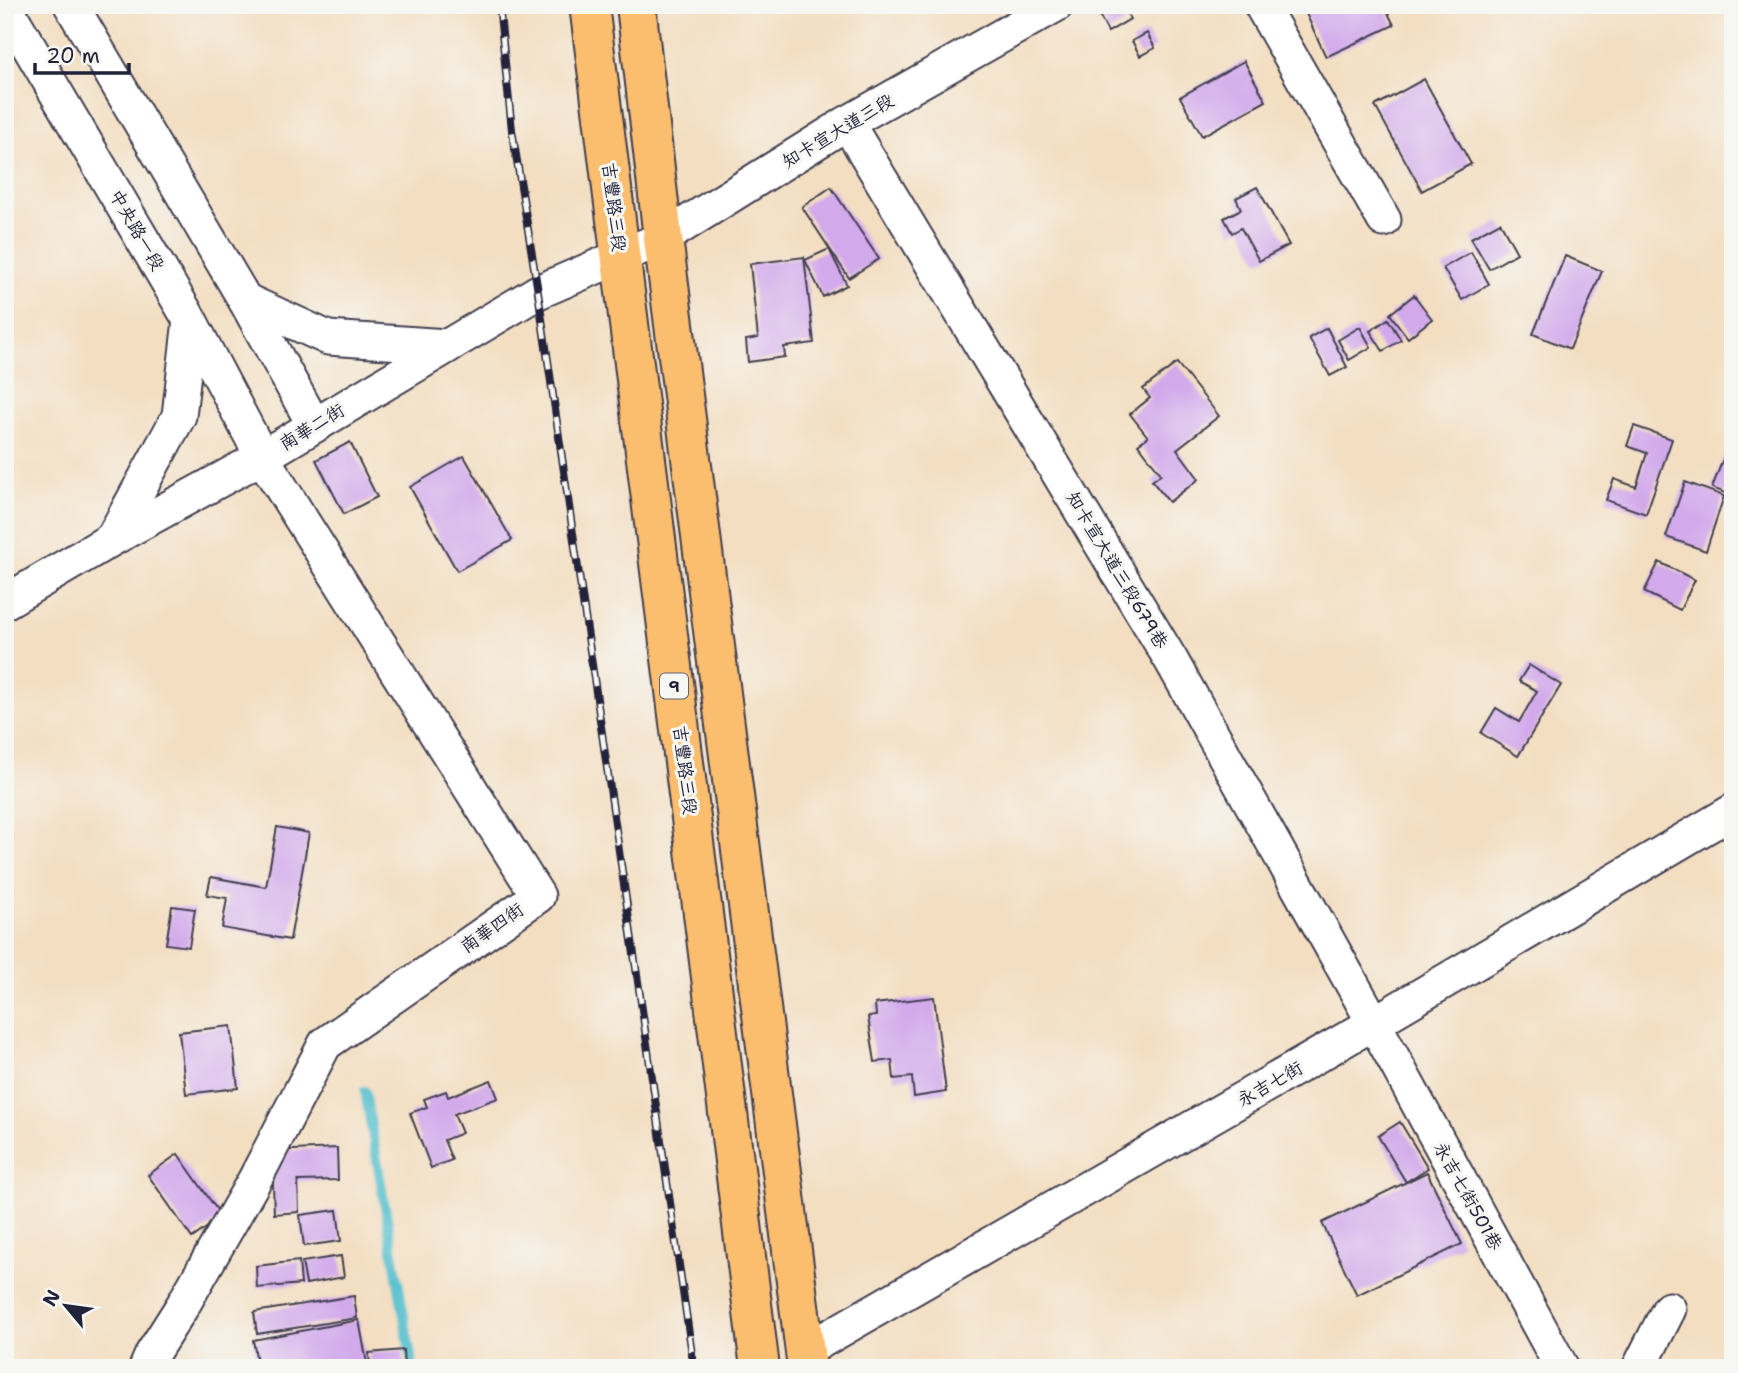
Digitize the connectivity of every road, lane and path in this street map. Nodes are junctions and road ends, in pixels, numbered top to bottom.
1 (71, 5) edge
2 (589, 5) edge
3 (636, 5) edge
4 (1056, 5) edge
5 (1261, 5) edge
6 (5, 6) edge
7 (847, 123) junction
8 (1384, 220) dead end
9 (663, 238) junction
10 (621, 257) junction
11 (245, 300) junction
12 (190, 320) junction
13 (447, 346) junction
14 (314, 425) junction
15 (262, 457) junction
16 (112, 539) junction
17 (5, 602) edge
18 (1733, 811) edge
19 (1374, 1023) junction
20 (1669, 1310) dead end
21 (805, 1360) edge
22 (146, 1368) edge
23 (760, 1368) edge
24 (1562, 1368) edge
25 (1639, 1368) edge

1 - 11 street
2 - 10 main road, 吉豐路三段 / 9
3 - 9 main road
4 - 7 street, 知卡宣大道三段
5 - 8 street
6 - 12 street, 中央路一段
7 - 9 street, 知卡宣大道三段
7 - 19 street, 知卡宣大道三段679巷
9 - 10 street, 知卡宣大道三段
9 - 21 main road
10 - 13 street, 南華二街
10 - 23 main road, 吉豐路三段 / 9
11 - 13 street
11 - 14 street
12 - 15 street, 中央路一段
12 - 16 street
13 - 14 street, 南華二街
14 - 15 street, 南華二街
15 - 16 street, 南華二街
15 - 22 street, 南華四街
16 - 17 street, 南華二街
18 - 19 street, 永吉七街
19 - 21 street, 永吉七街
19 - 24 street, 永吉七街501巷
20 - 25 street

